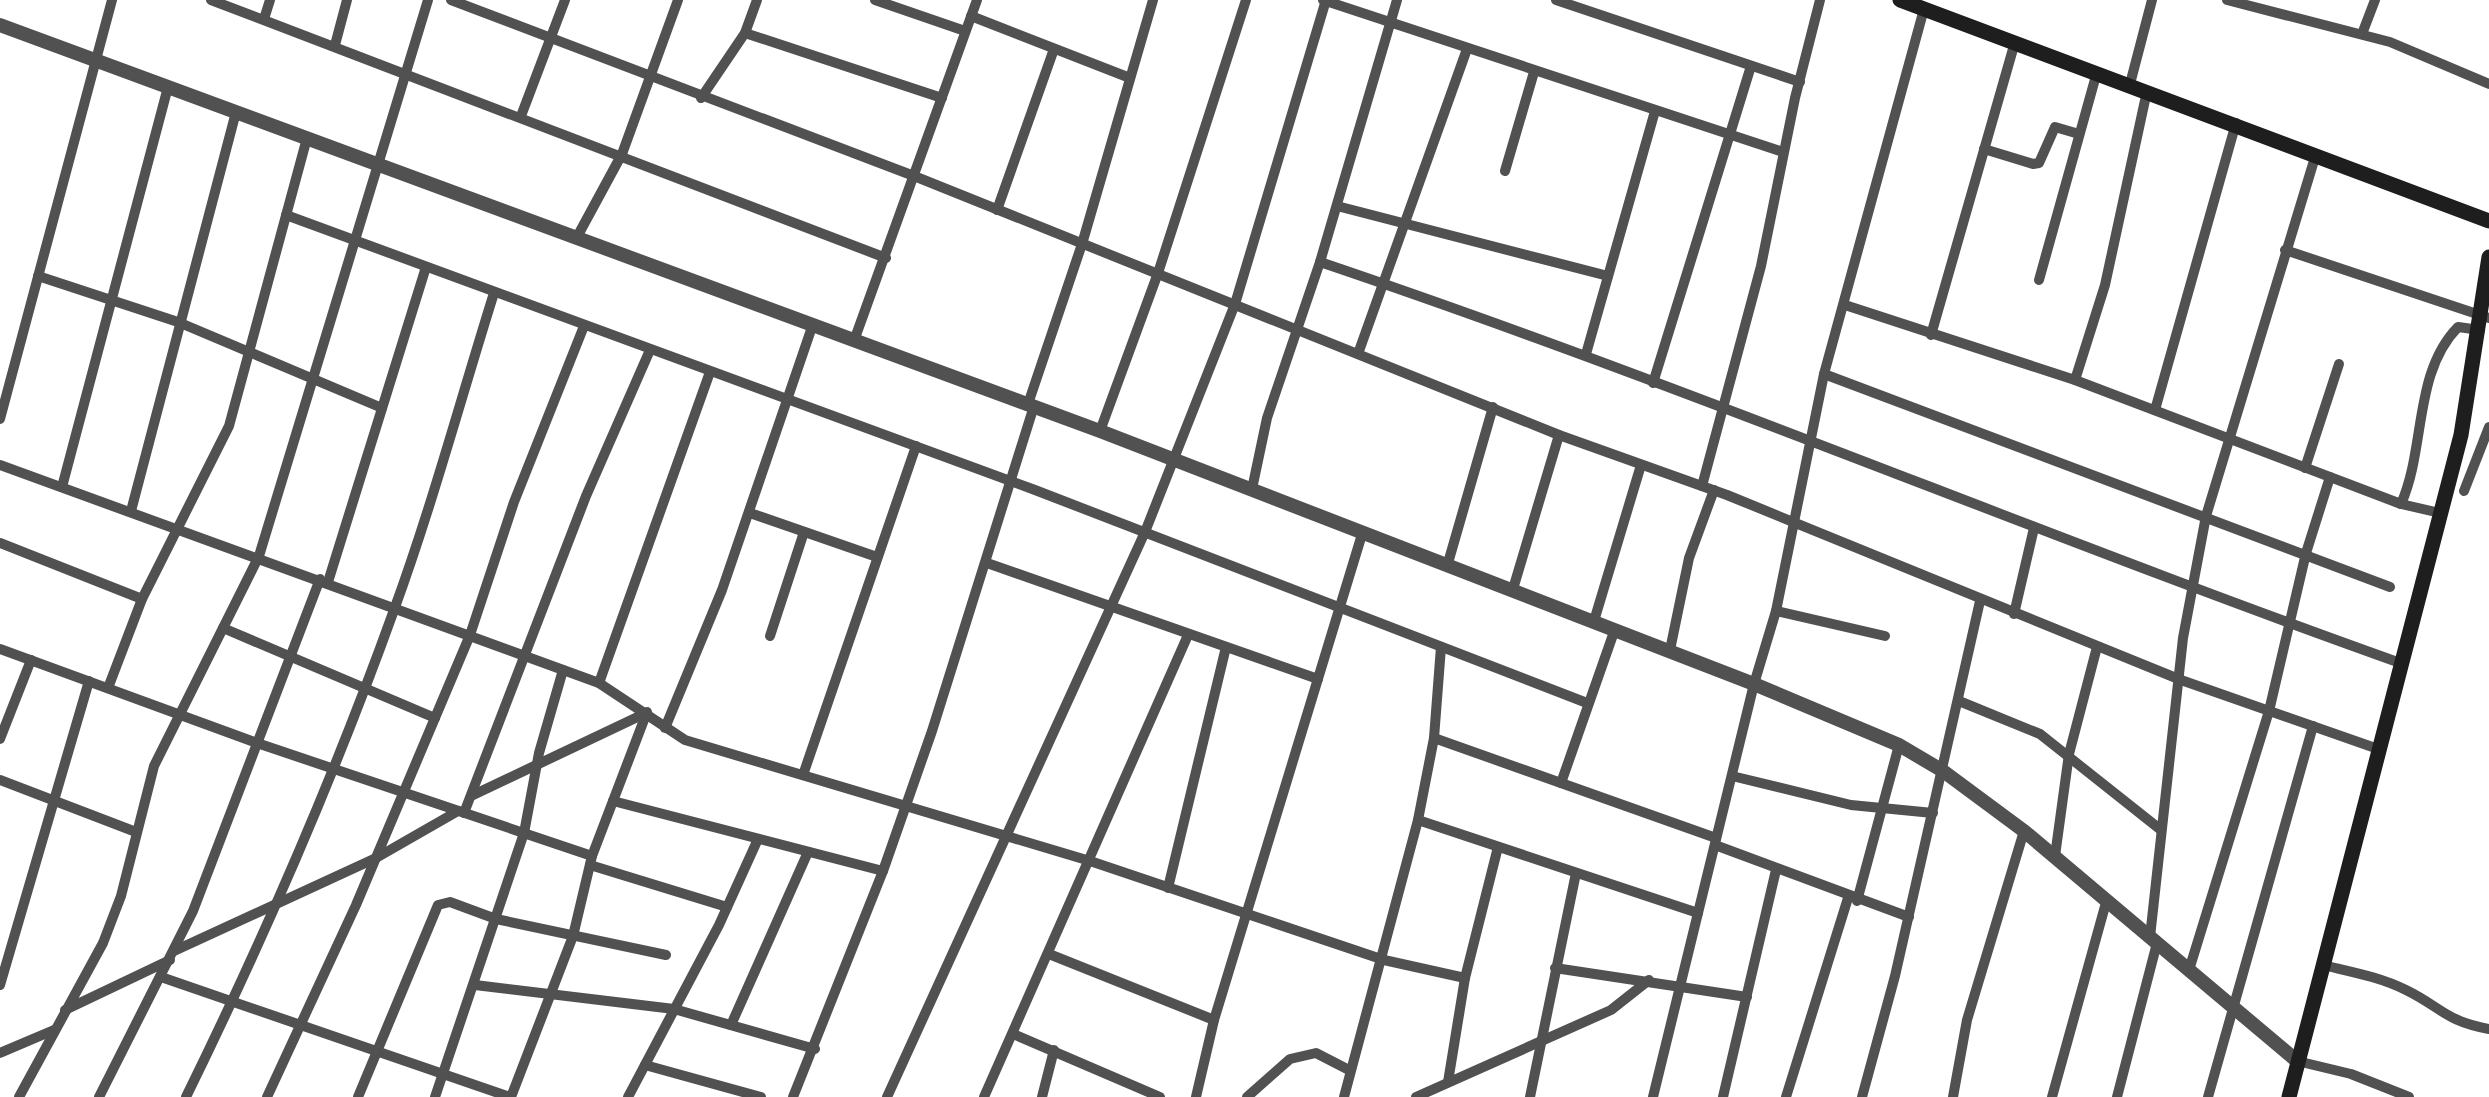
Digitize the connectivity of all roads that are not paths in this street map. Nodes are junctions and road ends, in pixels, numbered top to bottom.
1 (112, 0) edge
2 (211, 0) edge
3 (270, 0) edge
4 (347, 0) edge
5 (428, 0) edge
6 (451, 0) edge
7 (566, 0) edge
8 (678, 0) edge
9 (757, 0) edge
10 (876, 0) edge
11 (977, 0) edge
12 (1153, 0) edge
13 (1246, 0) edge
14 (1325, 0) edge
15 (1397, 0) edge
16 (1556, 0) edge
17 (1820, 0) edge
18 (2152, 0) edge
19 (2227, 0) edge
20 (2375, 0) edge
21 (1574, 3) edge
22 (1913, 4) edge
23 (971, 16) junction
24 (264, 19) junction
25 (1390, 23) junction
26 (0, 25) edge
27 (966, 31) junction
28 (745, 33) junction
29 (2362, 34) junction
30 (550, 40) junction
31 (2015, 42) junction
32 (335, 45) junction
33 (1054, 49) junction
34 (1467, 50) junction
35 (96, 60) junction
36 (1751, 66) junction
37 (406, 72) junction
38 (1534, 72) junction
39 (2096, 72) junction
40 (1130, 78) junction
41 (651, 79) junction
42 (1800, 82) junction
43 (2130, 84) junction
44 (2489, 84) edge
45 (168, 87) junction
46 (2148, 91) junction
47 (701, 98) junction
48 (942, 98) junction
49 (1655, 111) junction
50 (236, 112) junction
51 (520, 116) junction
52 (2236, 123) junction
53 (2080, 134) junction
54 (1732, 136) junction
55 (307, 138) junction
56 (1984, 149) junction
57 (1783, 152) junction
58 (2316, 153) junction
59 (622, 154) junction
60 (378, 164) junction
61 (1504, 170) dead end
62 (914, 176) junction
63 (1337, 206) junction
64 (998, 210) junction
65 (286, 214) junction
66 (2489, 221) edge
67 (1406, 224) junction
68 (577, 237) junction
69 (356, 241) junction
70 (1082, 244) junction
71 (2285, 250) junction
72 (2489, 257) edge
73 (886, 258) junction
74 (1320, 262) junction
75 (426, 267) junction
76 (1158, 273) junction
77 (38, 276) junction
78 (1608, 276) junction
79 (2038, 280) dead end
80 (1386, 284) junction
81 (494, 292) junction
82 (111, 298) junction
83 (1234, 304) junction
84 (1846, 305) junction
85 (2483, 320) edge
86 (178, 322) junction
87 (813, 324) junction
88 (584, 326) junction
89 (1298, 329) junction
90 (1931, 334) junction
91 (855, 338) junction
92 (650, 350) junction
93 (1359, 351) junction
94 (248, 352) junction
95 (1586, 354) junction
96 (2339, 364) dead end
97 (710, 372) junction
98 (1824, 374) junction
99 (2076, 380) junction
100 (315, 381) junction
101 (1653, 383) junction
102 (787, 400) junction
103 (1031, 405) junction
104 (1493, 407) junction
105 (382, 408) junction
106 (1720, 408) junction
107 (2154, 410) junction
108 (0, 419) edge
109 (2489, 427) edge
110 (1100, 431) junction
111 (1559, 434) junction
112 (2460, 434) junction
113 (1811, 438) junction
114 (2226, 438) junction
115 (2486, 442) edge
116 (916, 446) junction
117 (1174, 459) junction
118 (1641, 465) junction
119 (0, 466) edge
120 (2305, 468) junction
121 (2330, 477) junction
122 (1011, 481) junction
123 (1702, 486) junction
124 (62, 487) junction
125 (1252, 489) junction
126 (1714, 490) junction
127 (2464, 491) dead end
128 (2401, 504) junction
129 (131, 512) junction
130 (750, 513) junction
131 (2440, 513) junction
132 (2206, 516) junction
133 (1793, 524) junction
134 (180, 528) junction
135 (2034, 528) junction
136 (1363, 531) junction
137 (804, 532) junction
138 (1146, 532) junction
139 (0, 543) edge
140 (2306, 553) junction
141 (258, 556) junction
142 (877, 557) junction
143 (986, 563) junction
144 (1448, 563) junction
145 (324, 581) junction
146 (2390, 586) dead end
147 (2191, 588) junction
148 (1512, 589) junction
149 (142, 599) junction
150 (1980, 600) junction
151 (1338, 606) junction
152 (395, 607) junction
153 (1113, 609) junction
154 (1776, 611) junction
155 (2014, 614) junction
156 (1594, 621) junction
157 (2290, 624) junction
158 (223, 628) junction
159 (1615, 629) junction
160 (1188, 634) junction
161 (470, 635) junction
162 (770, 636) dead end
163 (1885, 636) dead end
164 (1441, 647) junction
165 (2098, 647) junction
166 (1226, 648) junction
167 (0, 649) edge
168 (1670, 650) junction
169 (526, 656) junction
170 (290, 658) junction
171 (31, 660) junction
172 (2403, 664) junction
173 (563, 670) junction
174 (1318, 679) junction
175 (2180, 680) junction
176 (90, 681) junction
177 (599, 683) junction
178 (1754, 684) junction
179 (364, 687) junction
180 (108, 688) junction
181 (1958, 700) junction
182 (1586, 703) junction
183 (2269, 711) junction
184 (646, 712) junction
185 (180, 714) junction
186 (435, 718) junction
187 (2313, 726) junction
188 (664, 728) junction
189 (1434, 738) junction
190 (0, 739) edge
191 (257, 743) junction
192 (1899, 746) junction
193 (2380, 750) junction
194 (2069, 754) junction
195 (334, 769) junction
196 (535, 769) junction
197 (1943, 771) junction
198 (803, 775) junction
199 (1732, 776) junction
200 (0, 780) edge
201 (1561, 783) junction
202 (403, 792) junction
203 (471, 796) junction
204 (56, 799) junction
205 (613, 801) junction
206 (904, 804) junction
207 (1882, 808) junction
208 (461, 812) junction
209 (1933, 812) junction
210 (1418, 820) junction
211 (2161, 830) junction
212 (2024, 831) junction
213 (136, 832) junction
214 (524, 833) junction
215 (758, 839) junction
216 (1008, 839) junction
217 (1716, 842) junction
218 (1498, 847) junction
219 (808, 852) junction
220 (2054, 856) junction
221 (376, 858) junction
222 (592, 860) junction
223 (1090, 860) junction
224 (1776, 870) junction
225 (883, 871) junction
226 (1576, 873) junction
227 (1168, 888) junction
228 (2107, 899) junction
229 (1853, 900) junction
230 (280, 901) junction
231 (727, 907) junction
232 (1698, 913) junction
233 (1247, 915) junction
234 (1909, 917) junction
235 (496, 920) junction
236 (573, 936) junction
237 (2154, 940) junction
238 (1049, 954) junction
239 (666, 955) dead end
240 (172, 956) junction
241 (1384, 960) junction
242 (2324, 966) junction
243 (1555, 968) junction
244 (3, 969) edge
245 (2190, 970) junction
246 (162, 977) junction
247 (1465, 978) junction
248 (1649, 980) junction
249 (475, 984) junction
250 (1680, 984) junction
251 (0, 985) edge
252 (552, 991) junction
253 (1747, 998) junction
254 (233, 1000) junction
255 (674, 1008) junction
256 (2233, 1008) junction
257 (64, 1010) junction
258 (1214, 1020) junction
259 (302, 1024) junction
260 (731, 1025) junction
261 (54, 1030) junction
262 (2489, 1030) edge
263 (1014, 1034) junction
264 (1542, 1041) junction
265 (815, 1049) junction
266 (380, 1050) junction
267 (1054, 1050) junction
268 (0, 1053) edge
269 (2298, 1061) junction
270 (645, 1065) junction
271 (1348, 1070) junction
272 (446, 1074) junction
273 (1448, 1082) junction
274 (19, 1097) edge
275 (99, 1097) edge
276 (186, 1097) edge
277 (266, 1097) edge
278 (358, 1097) edge
279 (436, 1097) edge
280 (510, 1097) edge
281 (628, 1097) edge
282 (761, 1097) edge
283 (793, 1097) edge
284 (887, 1097) edge
285 (984, 1097) edge
286 (1042, 1097) edge
287 (1160, 1097) edge
288 (1196, 1097) edge
289 (1247, 1097) edge
290 (1344, 1097) edge
291 (1416, 1097) edge
292 (1530, 1097) edge
293 (1653, 1097) edge
294 (1724, 1097) edge
295 (1786, 1097) edge
296 (1862, 1097) edge
297 (1953, 1097) edge
298 (2052, 1097) edge
299 (2117, 1097) edge
300 (2208, 1097) edge
301 (2289, 1097) edge
302 (2409, 1097) edge

1 - 35 street
2 - 24 street
3 - 24 street
4 - 32 street
5 - 37 street
6 - 30 street
7 - 30 street
8 - 41 street
9 - 28 street
10 - 27 street
11 - 23 street
12 - 40 street
13 - 76 street
14 - 25 street
14 - 83 street
15 - 25 street
16 - 21 street
17 - 42 street
18 - 43 street
19 - 29 street
20 - 29 street
21 - 36 street
22 - 31 main road
22 - 84 street
23 - 27 street
23 - 33 street
24 - 32 street
25 - 34 street
25 - 63 street
26 - 35 street
27 - 48 street
28 - 47 street
28 - 48 street
29 - 44 street
30 - 41 street
30 - 51 street
31 - 39 main road
31 - 56 street
32 - 37 street
33 - 40 street
33 - 64 street
34 - 38 street
34 - 67 street
35 - 45 street
35 - 77 street
36 - 42 street
36 - 54 street
37 - 51 street
37 - 60 street
38 - 49 street
38 - 61 street
39 - 43 main road
39 - 53 street
40 - 70 street
41 - 47 street
41 - 59 street
42 - 57 street
43 - 46 main road
45 - 50 street
45 - 82 street
46 - 52 main road
46 - 99 street
47 - 62 street
48 - 62 street
49 - 54 street
49 - 78 street
50 - 55 street
50 - 86 street
51 - 59 street
52 - 58 main road
52 - 107 street
53 - 56 street
53 - 79 street
54 - 57 street
54 - 101 street
55 - 60 street
55 - 65 street
56 - 90 street
57 - 106 street
58 - 66 main road
58 - 71 street
59 - 68 street
59 - 73 street
60 - 68 street
60 - 69 street
62 - 64 street
62 - 73 street
63 - 67 street
63 - 74 street
64 - 70 street
65 - 69 street
65 - 94 street
67 - 78 street
67 - 80 street
68 - 87 street
69 - 75 street
69 - 100 street
70 - 76 street
70 - 103 street
71 - 85 street
71 - 114 street
72 - 85 main road
73 - 91 street
74 - 80 street
74 - 89 street
75 - 81 street
75 - 105 street
76 - 83 street
76 - 110 street
77 - 82 street
77 - 108 street
78 - 95 street
80 - 93 street
80 - 95 street
81 - 88 street
81 - 152 street
82 - 86 street
82 - 124 street
83 - 89 street
83 - 117 street
84 - 90 street
84 - 98 street
85 - 112 main road
85 - 128 street
86 - 94 street
86 - 129 street
87 - 91 street
87 - 102 street
88 - 92 street
88 - 161 street
89 - 93 street
89 - 125 street
90 - 99 street
91 - 103 street
92 - 97 street
92 - 169 street
93 - 104 street
94 - 100 street
94 - 134 street
95 - 101 street
96 - 120 street
97 - 102 street
97 - 177 street
98 - 113 street
98 - 132 street
99 - 107 street
100 - 105 street
100 - 141 street
101 - 106 street
102 - 116 street
102 - 130 street
103 - 110 street
103 - 122 street
104 - 111 street
104 - 144 street
105 - 145 street
106 - 113 street
106 - 123 street
107 - 114 street
109 - 115 street
110 - 117 street
111 - 118 street
111 - 148 street
112 - 115 street
112 - 131 main road
113 - 133 street
113 - 135 street
114 - 120 street
114 - 132 street
115 - 127 street
116 - 122 street
116 - 142 street
117 - 125 street
117 - 138 street
118 - 123 street
118 - 156 street
119 - 124 street
120 - 121 street
121 - 128 street
121 - 140 street
122 - 138 street
122 - 143 street
123 - 126 street
124 - 129 street
125 - 136 street
126 - 133 street
126 - 168 street
128 - 131 street
129 - 134 street
130 - 137 street
130 - 188 street
131 - 172 main road
132 - 140 street
132 - 147 street
133 - 150 street
133 - 154 street
134 - 141 street
134 - 149 street
135 - 147 street
135 - 155 street
136 - 144 street
136 - 151 street
137 - 142 street
137 - 162 street
138 - 151 street
138 - 153 street
139 - 149 street
140 - 146 street
140 - 157 street
141 - 145 street
141 - 158 street
142 - 198 street
143 - 153 street
143 - 206 street
144 - 148 street
145 - 152 street
145 - 170 street
147 - 157 street
147 - 175 street
148 - 156 street
149 - 180 street
150 - 155 street
150 - 181 street
151 - 164 street
151 - 174 street
152 - 161 street
152 - 179 street
153 - 160 street
153 - 216 street
154 - 163 street
154 - 178 street
155 - 165 street
156 - 159 street
157 - 172 street
157 - 183 street
158 - 170 street
158 - 185 street
159 - 168 street
159 - 182 street
160 - 166 street
160 - 223 street
161 - 169 street
161 - 186 street
164 - 182 street
164 - 189 street
165 - 175 street
165 - 194 street
166 - 174 street
166 - 227 street
167 - 171 street
168 - 178 street
169 - 173 street
169 - 203 street
170 - 179 street
170 - 191 street
171 - 176 street
171 - 190 street
172 - 193 main road
173 - 177 street
173 - 196 street
174 - 233 street
175 - 183 street
175 - 211 street
176 - 180 street
176 - 204 street
177 - 184 street
178 - 192 street
178 - 199 street
179 - 186 street
179 - 195 street
180 - 185 street
181 - 194 street
181 - 197 street
182 - 201 street
183 - 187 street
183 - 245 street
184 - 188 street
184 - 196 street
184 - 205 street
185 - 191 street
185 - 213 street
186 - 202 street
187 - 193 street
187 - 256 street
188 - 198 street
189 - 201 street
189 - 210 street
191 - 195 street
191 - 240 street
192 - 197 street
192 - 207 street
193 - 242 main road
194 - 211 street
194 - 220 street
195 - 202 street
195 - 230 street
196 - 203 street
196 - 214 street
197 - 209 street
197 - 212 street
198 - 206 street
199 - 207 street
199 - 217 street
200 - 204 street
201 - 217 street
202 - 208 street
202 - 221 street
203 - 208 street
204 - 213 street
204 - 244 street
205 - 215 street
205 - 222 street
206 - 216 street
206 - 225 street
207 - 209 street
207 - 229 street
208 - 214 street
208 - 221 street
209 - 234 street
210 - 218 street
210 - 241 street
211 - 237 street
212 - 220 street
212 - 297 street
213 - 257 street
214 - 222 street
214 - 235 street
215 - 219 street
215 - 231 street
216 - 223 street
216 - 284 street
217 - 224 street
217 - 232 street
218 - 226 street
218 - 247 street
219 - 225 street
219 - 260 street
220 - 228 street
221 - 230 street
221 - 259 street
222 - 231 street
222 - 236 street
223 - 227 street
223 - 238 street
224 - 229 street
224 - 253 street
225 - 265 street
226 - 232 street
226 - 243 street
227 - 233 street
228 - 237 street
228 - 298 street
229 - 234 street
229 - 295 street
230 - 240 street
230 - 254 street
231 - 255 street
232 - 250 street
233 - 241 street
233 - 258 street
234 - 296 street
235 - 236 street
235 - 249 street
235 - 266 street
236 - 239 street
236 - 252 street
237 - 245 street
237 - 299 street
238 - 258 street
238 - 263 street
240 - 246 street
240 - 257 street
241 - 247 street
241 - 271 street
242 - 262 street
242 - 269 main road
243 - 248 street
243 - 264 street
244 - 251 street
245 - 256 street
246 - 254 street
246 - 275 street
247 - 273 street
248 - 250 street
248 - 264 street
249 - 252 street
249 - 272 street
250 - 253 street
250 - 293 street
252 - 255 street
252 - 280 street
253 - 294 street
254 - 259 street
254 - 276 street
255 - 260 street
255 - 270 street
256 - 269 street
256 - 300 street
257 - 261 street
258 - 288 street
259 - 266 street
259 - 277 street
260 - 265 street
261 - 268 street
261 - 274 street
263 - 267 street
263 - 285 street
264 - 273 street
264 - 292 street
265 - 283 street
266 - 272 street
266 - 278 street
267 - 286 street
267 - 287 street
269 - 301 main road
269 - 302 street
270 - 281 street
270 - 282 street
271 - 289 street
271 - 290 street
272 - 279 street
272 - 280 street
273 - 291 street

